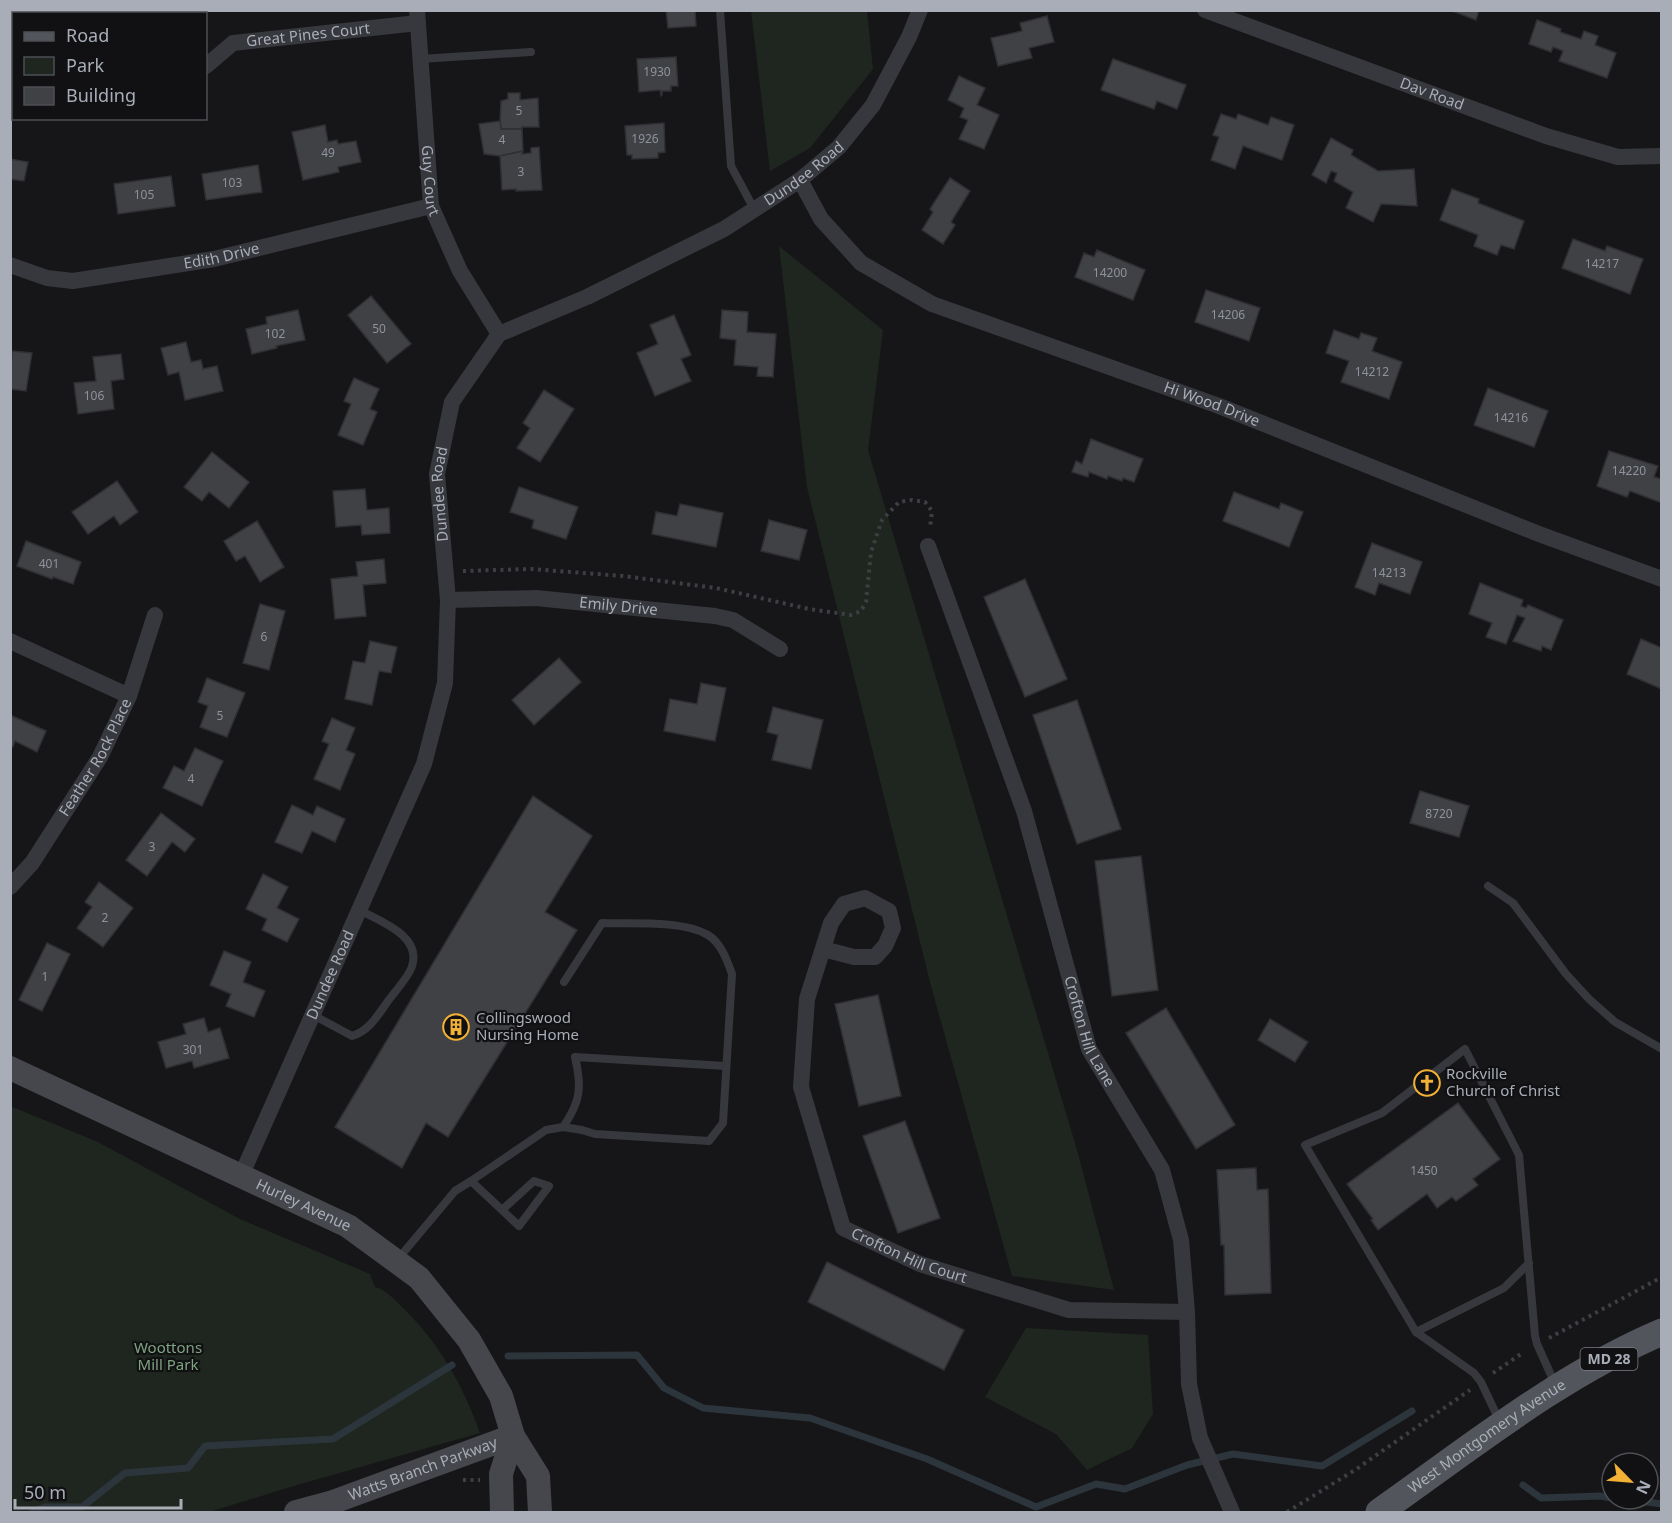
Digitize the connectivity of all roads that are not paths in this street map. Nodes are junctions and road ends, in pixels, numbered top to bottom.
1 (720, 10) edge
2 (920, 10) edge
3 (1205, 10) edge
4 (417, 17) edge
5 (531, 52) dead end
6 (420, 59) junction
7 (207, 65) edge
8 (1662, 156) edge
9 (800, 180) junction
10 (432, 206) junction
11 (754, 209) junction
12 (10, 265) edge
13 (499, 334) junction
14 (928, 546) road end
15 (1662, 579) edge
16 (448, 600) junction
17 (155, 615) dead end
18 (10, 641) edge
19 (780, 649) dead end
20 (129, 696) junction
21 (1488, 886) dead end
22 (10, 887) edge
23 (359, 910) junction
24 (823, 949) dead end
25 (564, 982) dead end
26 (313, 1015) junction
27 (1662, 1049) edge
28 (726, 1066) junction
29 (10, 1068) edge
30 (563, 1127) junction
31 (241, 1176) junction
32 (471, 1181) junction
33 (502, 1210) junction
34 (396, 1262) junction
35 (1529, 1263) junction
36 (1187, 1312) junction
37 (1416, 1332) junction
38 (1662, 1332) edge
39 (1557, 1387) junction
40 (1501, 1426) junction
41 (513, 1436) junction
42 (296, 1512) edge
43 (502, 1512) edge
44 (540, 1512) edge
45 (1232, 1512) edge
46 (1379, 1512) edge

1 - 11 lane
2 - 9 street, Dundee Road
3 - 8 street, Dav Road
4 - 6 street, Guy Court
4 - 7 street, Great Pines Court
5 - 6 lane
6 - 10 street, Guy Court
9 - 11 street, Dundee Road
9 - 15 street, Hi Wood Drive
10 - 12 street, Edith Drive
10 - 13 street, Guy Court
11 - 13 street, Dundee Road
13 - 16 street, Dundee Road
14 - 36 street, Crofton Hill Lane
16 - 19 street, Emily Drive
16 - 23 street, Dundee Road
17 - 20 street, Feather Rock Place
18 - 20 street
20 - 22 street, Feather Rock Place
21 - 27 lane
23 - 26 street, Dundee Road
23 - 26 lane
24 - 36 street, Crofton Hill Court
25 - 28 lane
26 - 31 street, Dundee Road
28 - 30 lane
28 - 30 lane
29 - 31 street, Hurley Avenue
30 - 32 lane
31 - 34 street, Hurley Avenue
32 - 33 lane
32 - 34 lane
33 - 33 lane
34 - 41 street, Hurley Avenue
35 - 37 lane
35 - 37 lane
35 - 39 lane
36 - 45 street, Crofton Hill Lane
37 - 40 lane
38 - 39 main road, West Montgomery Avenue / MD 28
39 - 40 main road, West Montgomery Avenue / MD 28
40 - 46 main road, West Montgomery Avenue / MD 28
41 - 42 street, Watts Branch Parkway
41 - 43 street
41 - 44 street, Hurley Avenue

